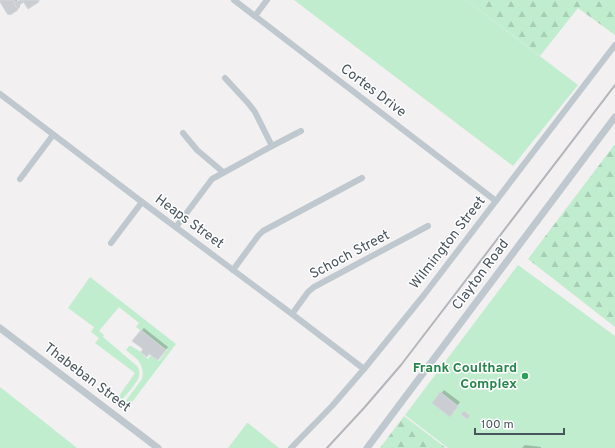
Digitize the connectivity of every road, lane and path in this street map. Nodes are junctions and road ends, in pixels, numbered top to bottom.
1 (234, 0) edge
2 (267, 0) edge
3 (256, 16) junction
4 (615, 45) edge
5 (225, 78) dead end
6 (0, 94) edge
7 (615, 117) edge
8 (301, 131) dead end
9 (183, 133) dead end
10 (53, 135) junction
11 (272, 146) junction
12 (223, 172) junction
13 (20, 178) dead end
14 (362, 178) dead end
15 (496, 201) junction
16 (142, 202) junction
17 (428, 226) dead end
18 (176, 227) junction
19 (110, 243) dead end
20 (234, 270) junction
21 (292, 314) junction
22 (0, 328) edge
23 (364, 369) junction
24 (158, 448) edge
25 (291, 448) edge
26 (367, 448) edge

1 - 3 street, Cortes Drive
2 - 3 street
3 - 15 street, Cortes Drive
4 - 15 street, Wilmington Street
5 - 11 street
6 - 10 street, Heaps Street
7 - 26 street, Clayton Road
8 - 11 street
9 - 12 street
10 - 13 street
10 - 16 street, Heaps Street
11 - 12 street
12 - 18 street
14 - 20 street
15 - 23 street, Wilmington Street
16 - 18 street, Heaps Street
16 - 19 street
17 - 21 street, Schoch Street
18 - 20 street, Heaps Street
20 - 21 street, Heaps Street
21 - 23 street, Heaps Street
22 - 24 street, Thabeban Street
23 - 25 street, Wilmington Street

